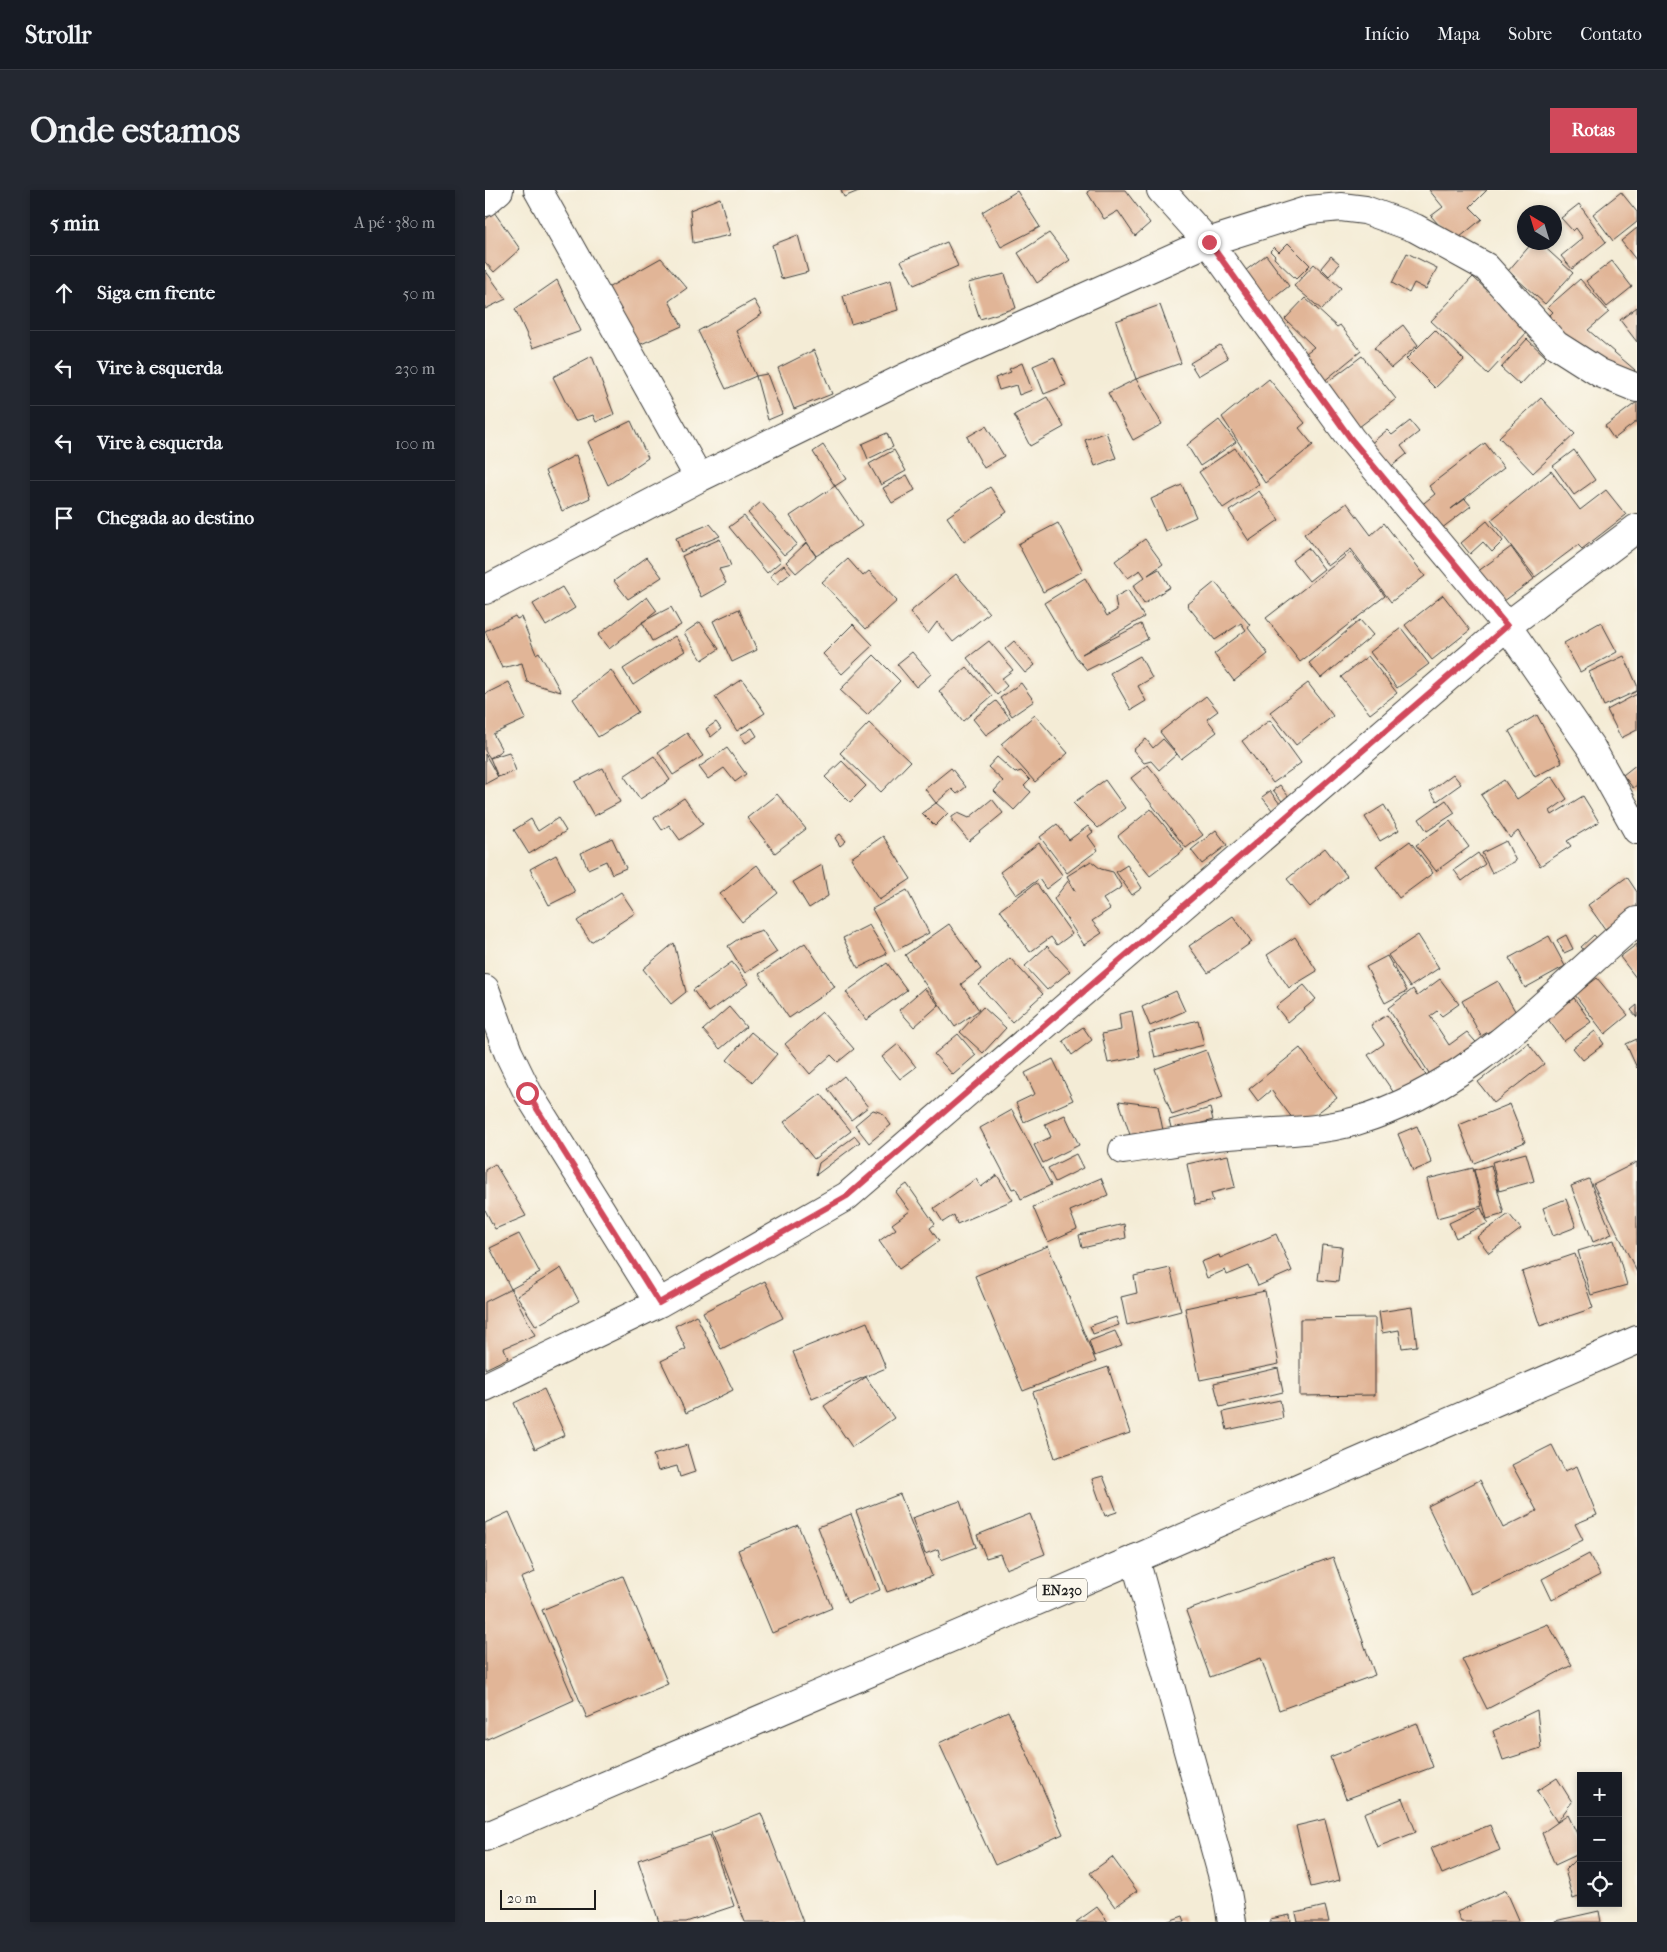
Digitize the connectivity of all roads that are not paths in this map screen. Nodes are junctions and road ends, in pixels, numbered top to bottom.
1 (499, 190) edge
2 (538, 190) edge
3 (1161, 190) edge
4 (485, 202) edge
5 (1209, 242) junction
6 (1637, 388) edge
7 (699, 478) junction
8 (1637, 528) edge
9 (485, 590) edge
10 (1507, 626) junction
11 (1637, 830) edge
12 (1637, 921) edge
13 (485, 989) edge
14 (1123, 1150) dead end
15 (659, 1303) junction
16 (1637, 1340) edge
17 (485, 1387) edge
18 (1135, 1559) junction
19 (485, 1837) edge
20 (1232, 1922) edge

1 - 4 street
2 - 7 street
3 - 5 street
5 - 6 street
5 - 7 street
5 - 10 street
7 - 9 street
8 - 10 street
10 - 11 street
10 - 15 street
12 - 14 street
13 - 15 street
15 - 17 street
16 - 18 street, EN230
18 - 19 street, EN230
18 - 20 street

